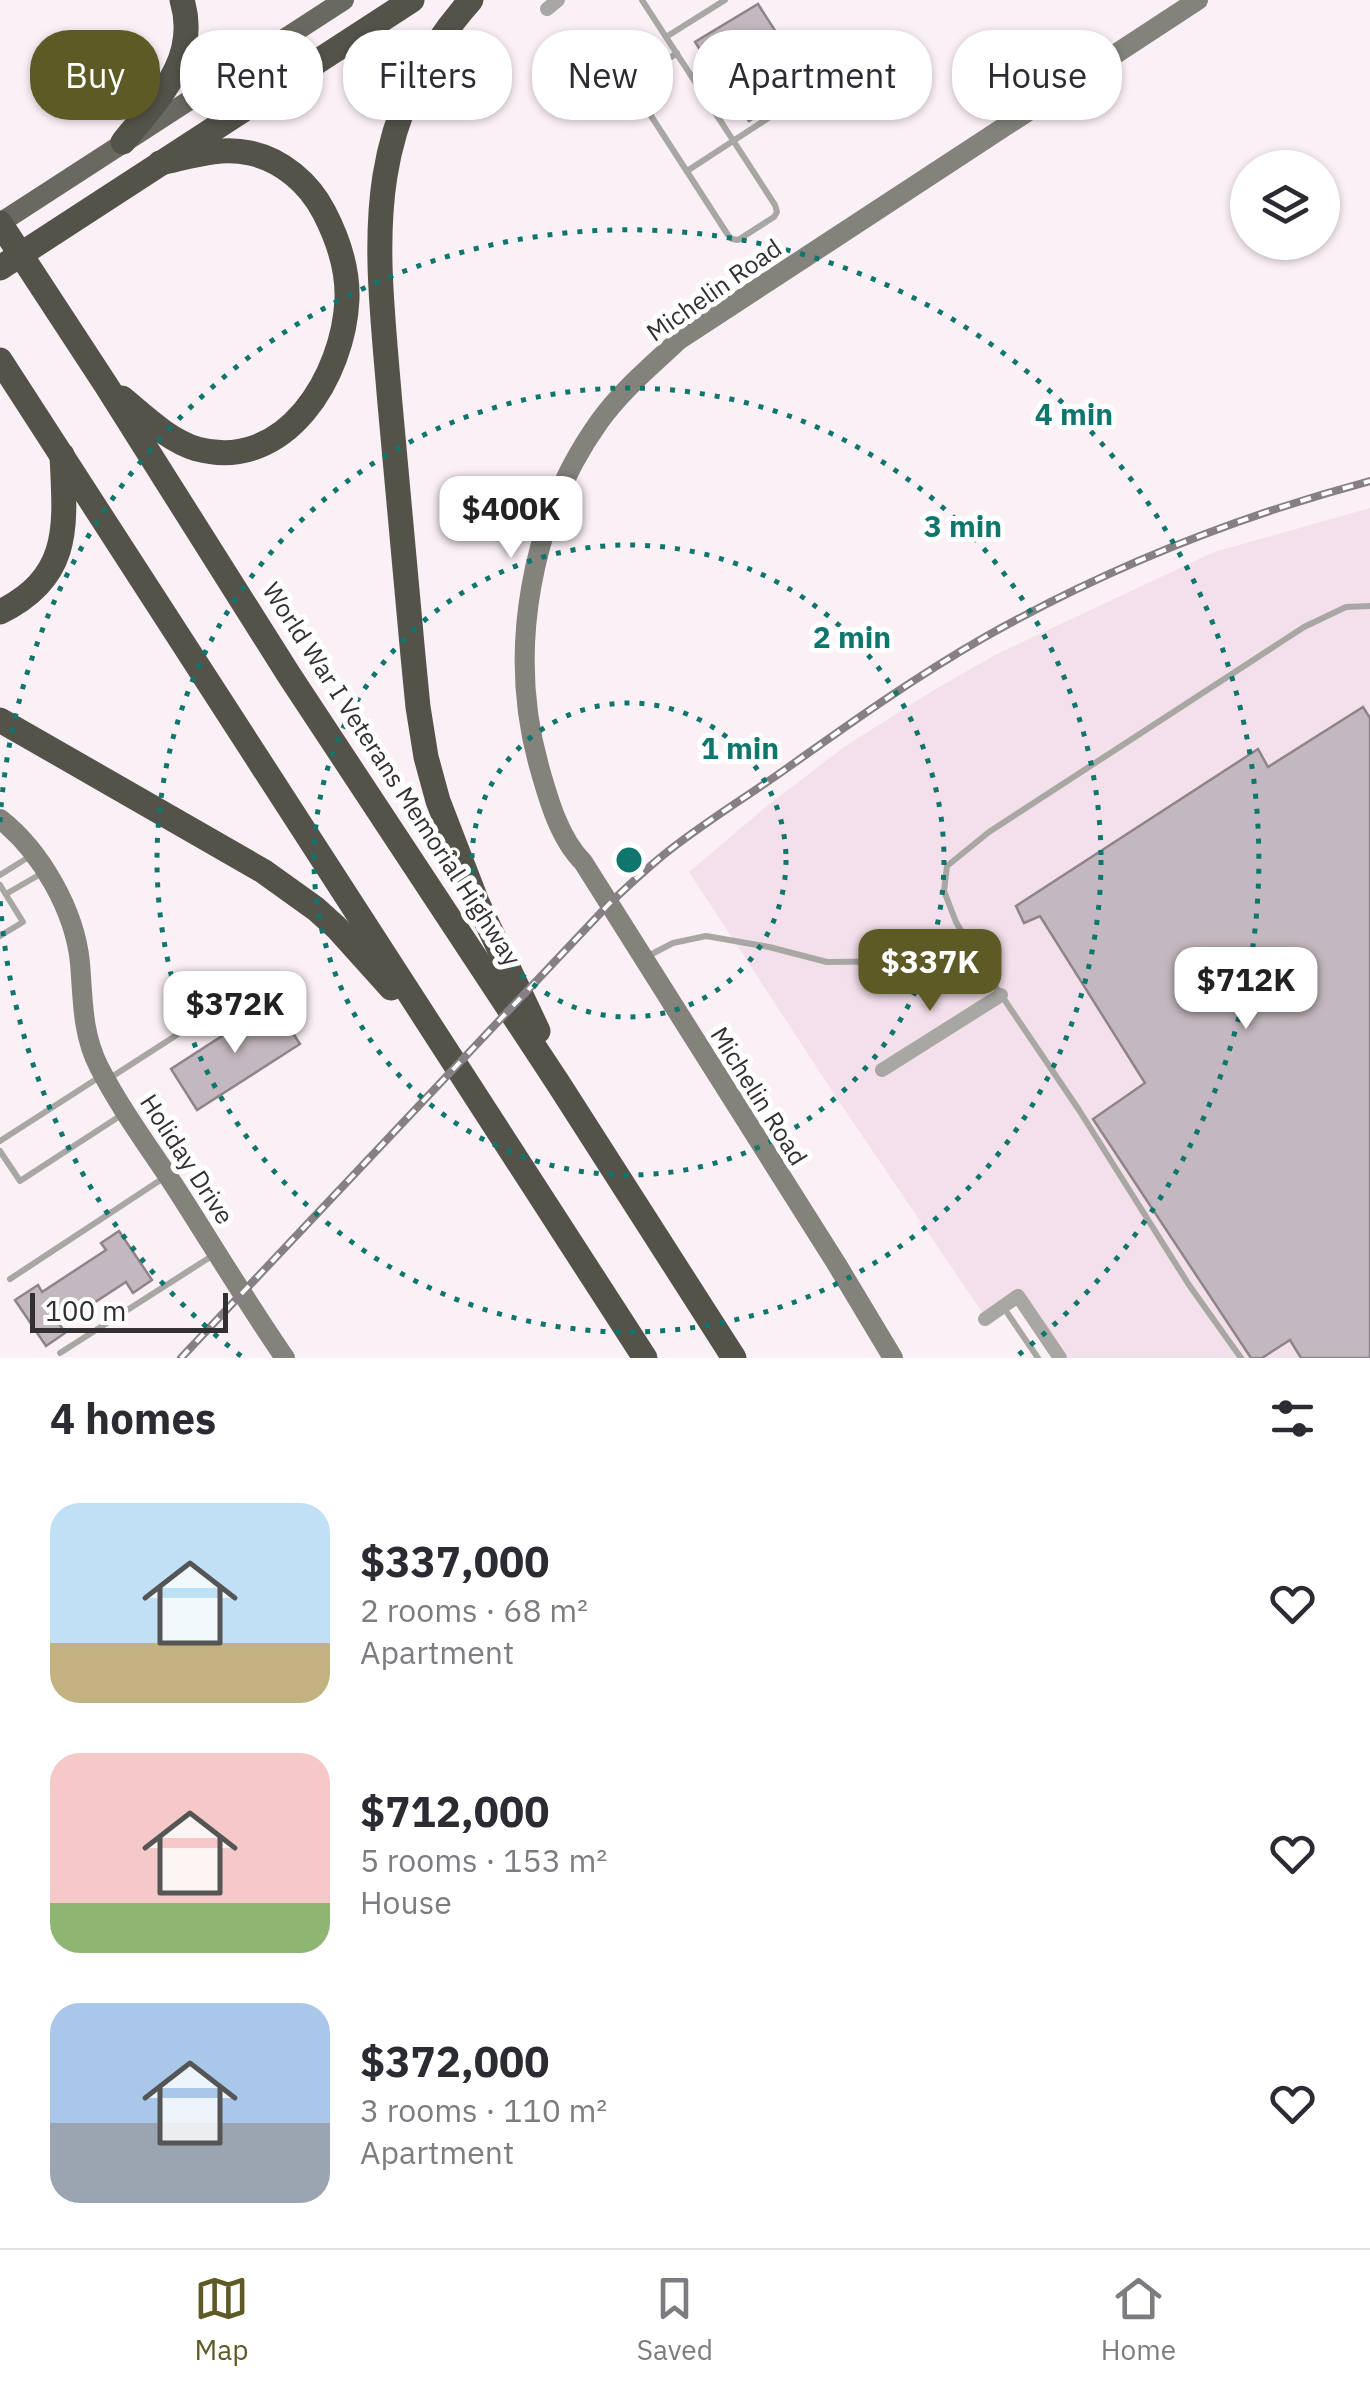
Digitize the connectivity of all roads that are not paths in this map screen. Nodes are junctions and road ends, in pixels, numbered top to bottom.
1 (182, 0) edge
2 (344, 0) edge
3 (412, 0) edge
4 (472, 0) edge
5 (725, 0) edge
6 (1198, 0) edge
7 (646, 1) edge
8 (662, 30) edge
9 (673, 33) edge
10 (673, 48) edge
11 (677, 54) junction
12 (765, 120) edge
13 (734, 140) junction
14 (123, 142) junction
15 (160, 163) junction
16 (686, 171) junction
17 (0, 223) edge
18 (0, 268) edge
19 (0, 360) edge
20 (106, 385) junction
21 (62, 455) junction
22 (1370, 606) edge
23 (0, 612) edge
24 (0, 720) edge
25 (0, 819) edge
26 (39, 862) junction
27 (0, 874) edge
28 (0, 886) edge
29 (6, 894) junction
30 (0, 936) edge
31 (970, 944) junction
32 (644, 958) junction
33 (248, 989) dead end
34 (1001, 995) junction
35 (425, 1023) junction
36 (540, 1047) junction
37 (882, 1070) dead end
38 (105, 1077) junction
39 (126, 1111) junction
40 (0, 1141) edge
41 (0, 1151) edge
42 (168, 1175) junction
43 (217, 1252) junction
44 (10, 1279) dead end
45 (1008, 1314) dead end
46 (985, 1318) dead end
47 (60, 1353) dead end
48 (285, 1358) edge
49 (645, 1358) edge
50 (734, 1358) edge
51 (893, 1358) edge
52 (1038, 1358) edge
53 (1060, 1358) edge
54 (1241, 1358) edge

1 - 14 highway
2 - 14 main road
3 - 15 highway
4 - 36 highway
5 - 9 lane
6 - 32 street, Michelin Road
7 - 8 lane
10 - 11 lane
11 - 13 lane
11 - 16 lane
12 - 13 lane
13 - 16 lane
13 - 16 lane
14 - 17 main road
15 - 18 highway
15 - 20 highway
17 - 20 highway, World War I Veterans Memorial Highway
19 - 21 highway
20 - 36 highway, World War I Veterans Memorial Highway
21 - 23 highway
21 - 35 highway
22 - 31 lane
24 - 35 highway
25 - 26 street, Holiday Drive
26 - 27 lane
26 - 29 lane
26 - 38 street, Holiday Drive
28 - 29 lane
29 - 30 lane
31 - 32 lane
31 - 34 lane
32 - 51 street, Michelin Road
33 - 38 lane
34 - 37 street
34 - 54 lane
35 - 49 highway
36 - 50 highway, World War I Veterans Memorial Highway
38 - 39 street, Holiday Drive
38 - 40 lane
39 - 41 lane
39 - 42 street, Holiday Drive
42 - 43 street, Holiday Drive
42 - 44 lane
43 - 47 lane
43 - 48 street, Holiday Drive
45 - 52 lane
46 - 53 street

